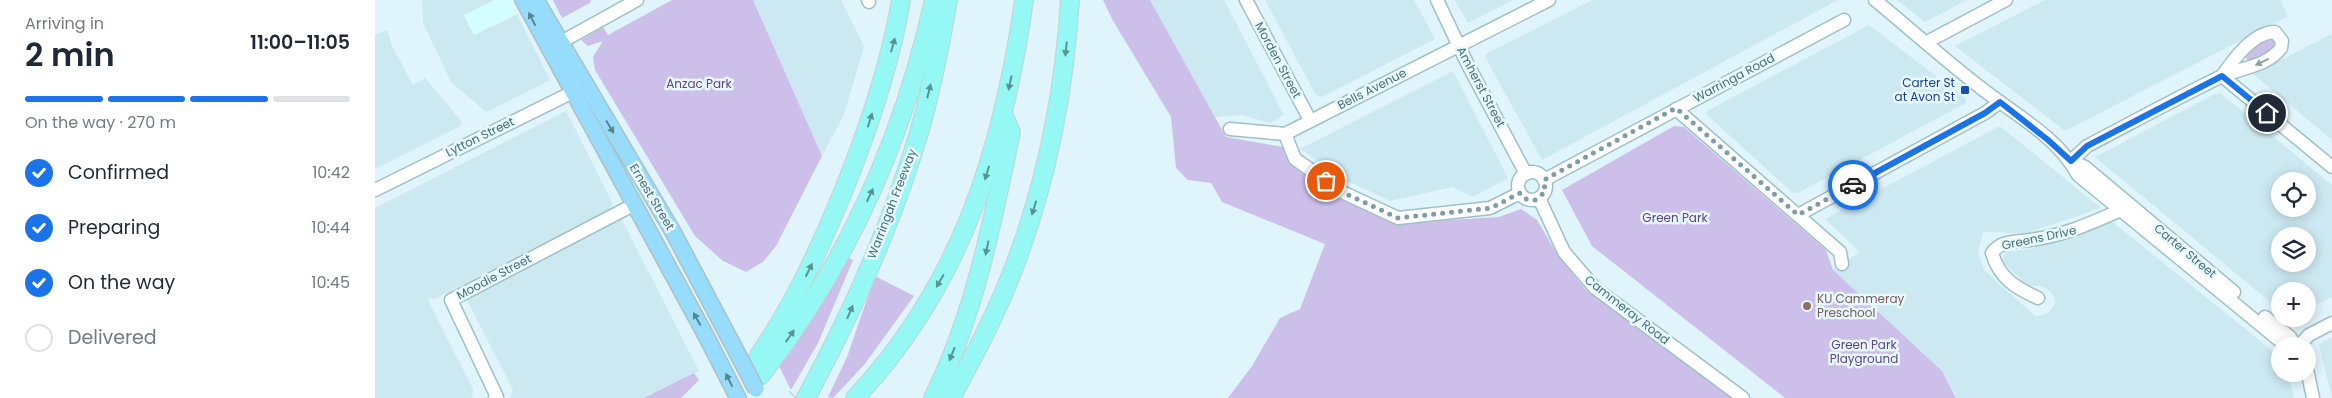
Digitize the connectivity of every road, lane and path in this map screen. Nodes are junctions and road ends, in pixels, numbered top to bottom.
1 (523, 0) edge
2 (536, 0) edge
3 (637, 0) edge
4 (901, 0) edge
5 (934, 0) edge
6 (948, 0) edge
7 (1024, 0) edge
8 (1070, 0) edge
9 (1246, 0) edge
10 (1437, 0) edge
11 (1549, 0) edge
12 (1875, 0) edge
13 (2006, 0) edge
14 (1844, 20) dead end
15 (1927, 42) junction
16 (554, 46) junction
17 (1459, 46) junction
18 (2222, 76) junction
19 (579, 89) junction
20 (2000, 102) junction
21 (1676, 108) junction
22 (1003, 114) junction
23 (1310, 120) junction
24 (1230, 130) dead end
25 (1285, 134) junction
26 (2071, 161) junction
27 (2330, 164) edge
28 (1526, 174) junction
29 (1544, 180) junction
30 (375, 190) edge
31 (1520, 193) junction
32 (1539, 198) junction
33 (635, 204) junction
34 (2121, 210) junction
35 (1798, 215) junction
36 (1842, 264) dead end
37 (2038, 298) dead end
38 (2332, 323) edge
39 (2279, 337) edge
40 (2291, 337) edge
41 (2307, 337) edge
42 (879, 371) junction
43 (2310, 382) edge
44 (805, 394) edge
45 (495, 398) edge
46 (738, 398) edge
47 (761, 398) edge
48 (845, 398) edge
49 (855, 398) edge
50 (933, 398) edge
51 (951, 398) edge
52 (1743, 398) edge
53 (2313, 398) edge

16 -> 1 main road, Ernest Street
2 - 16 main road, Ernest Street
3 - 16 street
4 - 5 highway, Warringah Freeway
44 -> 6 highway, Warringah Freeway
7 -> 22 highway
8 -> 51 highway
9 - 23 street, Morden Street
10 - 17 street, Amherst Street
11 - 17 street, Bells Avenue
12 - 15 street, Carter Street
13 - 15 street
14 - 21 street, Warringa Road
15 - 20 street, Carter Street
16 - 19 main road, Ernest Street
17 - 23 street, Bells Avenue
17 - 28 street, Amherst Street
18 -> 18 street
18 - 26 street
18 - 27 street
19 - 30 street, Lytton Street
19 - 33 main road, Ernest Street
19 -> 47 main road, Ernest Street, bridge
20 - 26 street, Carter Street
20 - 35 street
21 - 29 street, Warringa Road
21 - 35 street
22 -> 42 highway
22 -> 50 highway
23 - 25 street, Bells Avenue
24 - 25 street
25 - 31 street
26 - 34 street, Carter Street
26 - 40 street, Carter Street
28 - 29 street
28 - 31 street
29 - 32 street
31 - 32 street
32 - 52 street, Cammeray Road
33 - 45 street, Moodie Street
46 -> 33 main road, Ernest Street
34 - 37 street, Greens Drive
34 - 39 street, Carter Street
35 - 36 street
38 - 41 street
42 - 48 highway
42 - 49 highway
43 - 53 street

